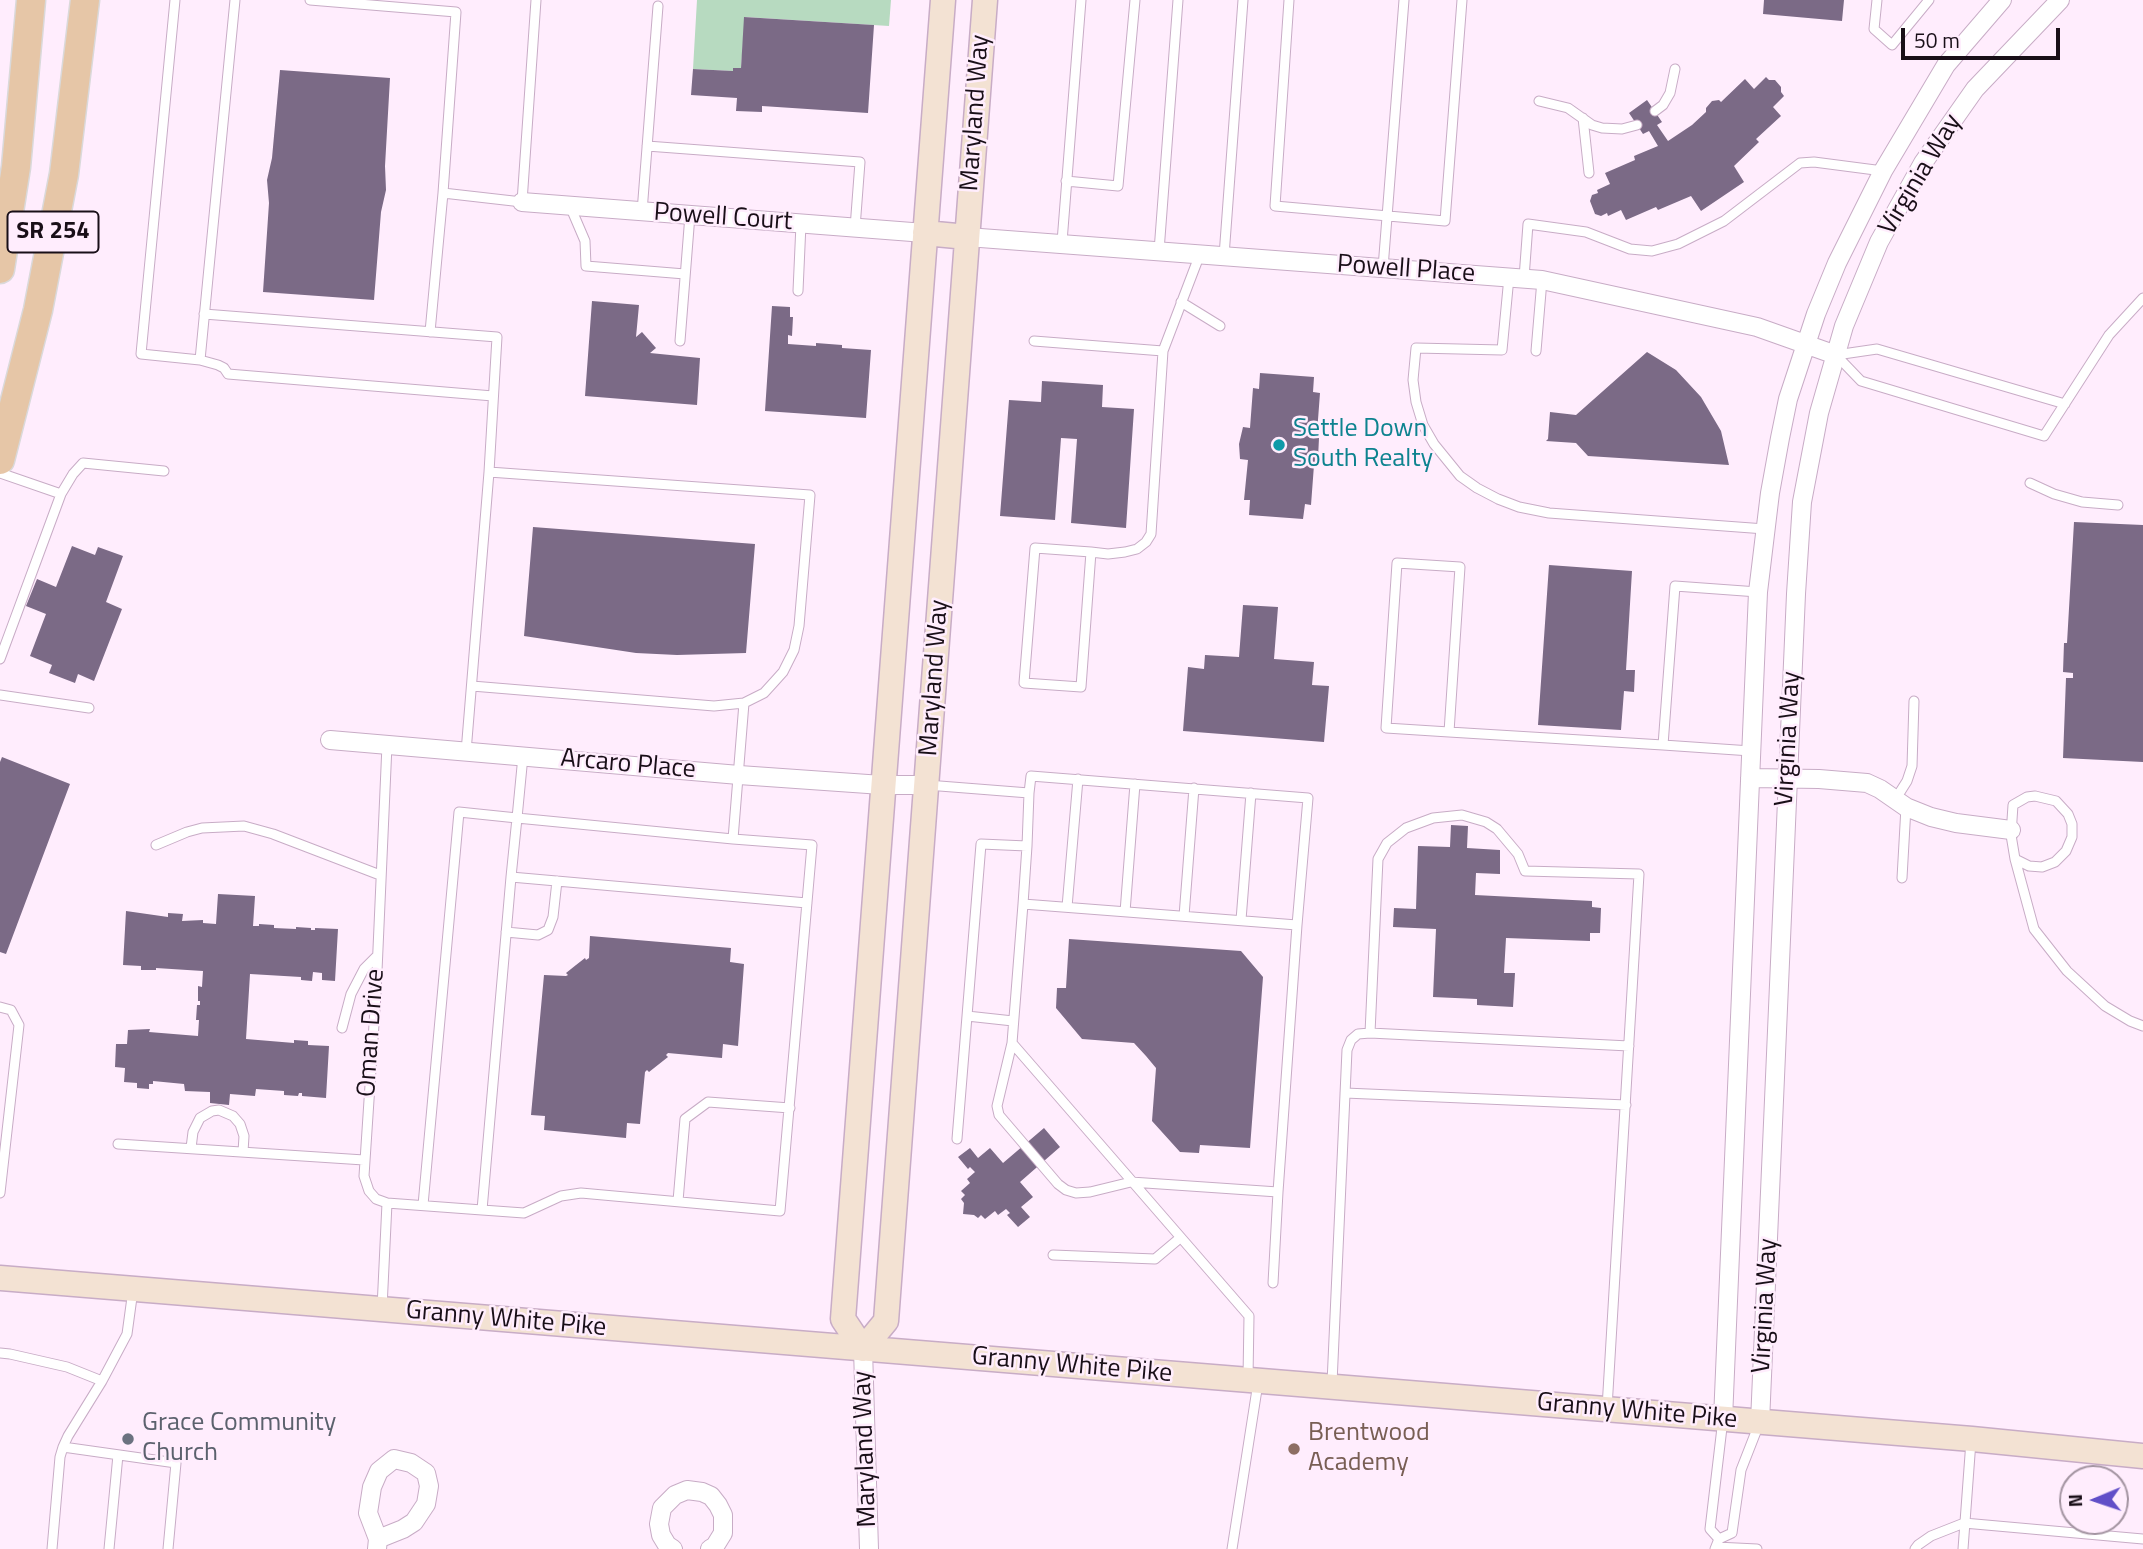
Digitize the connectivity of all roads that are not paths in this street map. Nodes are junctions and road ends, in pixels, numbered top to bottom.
1 (31, 0) edge
2 (85, 0) edge
3 (175, 0) edge
4 (235, 0) edge
5 (310, 0) edge
6 (536, 0) edge
7 (943, 0) edge
8 (985, 0) edge
9 (1081, 0) edge
10 (1135, 0) edge
11 (1178, 0) edge
12 (1243, 0) edge
13 (1289, 0) edge
14 (1404, 0) edge
15 (1462, 0) edge
16 (1877, 0) edge
17 (1929, 0) edge
18 (2002, 0) edge
19 (2060, 0) edge
20 (658, 6) dead end
21 (1675, 69) dead end
22 (1539, 101) dead end
23 (1655, 111) dead end
24 (1583, 118) junction
25 (1637, 125) dead end
26 (648, 146) junction
27 (1883, 171) junction
28 (1590, 173) dead end
29 (1066, 181) junction
30 (443, 194) junction
31 (522, 202) junction
32 (570, 206) junction
33 (642, 212) junction
34 (690, 215) junction
35 (1387, 216) junction
36 (802, 224) junction
37 (855, 228) junction
38 (925, 233) junction
39 (967, 237) junction
40 (1062, 243) junction
41 (1159, 251) junction
42 (1200, 254) junction
43 (1224, 256) junction
44 (1383, 268) junction
45 (0, 269) edge
46 (685, 274) junction
47 (1525, 278) junction
48 (798, 291) dead end
49 (2143, 298) edge
50 (1181, 302) junction
51 (204, 314) junction
52 (1220, 326) dead end
53 (430, 332) junction
54 (680, 341) dead end
55 (1034, 341) dead end
56 (1805, 344) junction
57 (1164, 351) junction
58 (1536, 351) dead end
59 (1836, 355) junction
60 (200, 360) junction
61 (493, 396) junction
62 (2065, 404) junction
63 (0, 460) edge
64 (164, 471) dead end
65 (489, 472) junction
66 (0, 473) edge
67 (2030, 483) dead end
68 (61, 494) junction
69 (2118, 505) dead end
70 (1765, 529) junction
71 (1091, 552) junction
72 (1758, 592) junction
73 (0, 659) edge
74 (472, 686) junction
75 (0, 695) edge
76 (1914, 701) dead end
77 (744, 703) junction
78 (89, 708) dead end
79 (1448, 732) junction
80 (330, 740) dead end
81 (387, 745) junction
82 (1663, 746) junction
83 (466, 751) junction
84 (1751, 751) junction
85 (523, 755) junction
86 (739, 775) junction
87 (1750, 778) junction
88 (1078, 779) junction
89 (1787, 779) junction
90 (1135, 784) junction
91 (882, 785) junction
92 (927, 785) junction
93 (1194, 788) junction
94 (1029, 793) junction
95 (1251, 793) junction
96 (1901, 803) junction
97 (517, 818) junction
98 (2011, 830) junction
99 (733, 839) junction
100 (156, 845) dead end
101 (1027, 846) junction
102 (2015, 859) junction
103 (380, 875) junction
104 (511, 877) junction
105 (1902, 878) dead end
106 (557, 881) junction
107 (807, 903) junction
108 (1023, 904) junction
109 (1067, 908) junction
110 (1125, 912) junction
111 (1184, 916) junction
112 (1241, 920) junction
113 (1297, 925) junction
114 (506, 932) junction
115 (377, 956) junction
116 (0, 1007) edge
117 (967, 1016) junction
118 (1013, 1021) junction
119 (2143, 1026) edge
120 (342, 1028) dead end
121 (1370, 1033) junction
122 (1012, 1043) junction
123 (1629, 1046) junction
124 (1345, 1093) junction
125 (1626, 1105) junction
126 (790, 1108) junction
127 (957, 1139) dead end
128 (118, 1144) dead end
129 (191, 1148) junction
130 (243, 1152) junction
131 (364, 1160) junction
132 (1131, 1182) junction
133 (0, 1191) edge
134 (1278, 1192) junction
135 (678, 1201) junction
136 (387, 1203) junction
137 (423, 1205) junction
138 (482, 1210) junction
139 (1180, 1238) junction
140 (1053, 1255) dead end
141 (0, 1278) edge
142 (1273, 1283) dead end
143 (133, 1289) junction
144 (382, 1310) junction
145 (863, 1349) junction
146 (0, 1353) edge
147 (1253, 1380) junction
148 (102, 1381) junction
149 (1332, 1387) junction
150 (1607, 1410) junction
151 (1723, 1419) junction
152 (1760, 1422) junction
153 (1972, 1439) junction
154 (63, 1447) junction
155 (118, 1455) junction
156 (2143, 1456) edge
157 (1964, 1523) junction
158 (2143, 1539) edge
159 (378, 1544) edge
160 (1717, 1545) edge
161 (52, 1549) edge
162 (109, 1549) edge
163 (168, 1549) edge
164 (673, 1549) edge
165 (710, 1549) edge
166 (869, 1549) edge
167 (1233, 1549) edge
168 (1757, 1549) edge
169 (1915, 1549) edge
170 (1963, 1549) edge

1 - 45 main road, SR 254
2 - 63 main road, SR 254
3 - 60 lane
4 - 51 lane
5 - 30 lane
6 - 31 lane
7 - 38 main road, Maryland Way
8 - 39 main road, Maryland Way
9 - 29 lane
10 - 29 lane
11 - 41 lane
12 - 43 lane
13 - 35 lane
14 - 35 lane
15 - 35 lane
16 - 17 lane
18 - 27 street, Virginia Way
19 - 59 street, Virginia Way
20 - 26 lane
21 - 23 lane
22 - 24 lane
24 - 25 lane
24 - 28 lane
26 - 33 lane
26 - 37 lane
27 - 47 lane
27 - 56 street, Virginia Way
29 - 40 lane
30 - 31 lane
30 - 53 lane
31 - 32 street, Powell Court
32 - 33 street, Powell Court
32 - 46 lane
33 - 34 street, Powell Court
34 - 36 street, Powell Court
34 - 46 lane
35 - 44 lane
36 - 37 street, Powell Court
36 - 48 lane
37 - 38 street, Powell Court
38 - 39 main road
38 - 91 main road, Maryland Way
39 - 40 street, Powell Place
39 - 92 main road, Maryland Way
40 - 41 street, Powell Place
41 - 42 street, Powell Place
42 - 43 street, Powell Place
42 - 50 lane
43 - 44 street, Powell Place
44 - 47 street, Powell Place
46 - 54 lane
47 - 56 street, Powell Place
47 - 58 lane
47 - 70 lane
49 - 62 lane
50 - 52 lane
50 - 57 lane
51 - 53 lane
51 - 60 lane
53 - 61 lane
55 - 57 lane
56 - 59 street, Powell Place
56 - 70 street, Virginia Way
57 - 71 lane
59 - 62 lane
59 - 62 lane
59 - 89 street, Virginia Way
60 - 61 lane
61 - 65 lane
64 - 68 lane
65 - 74 lane
65 - 77 lane
66 - 68 lane
67 - 69 lane
68 - 73 lane
70 - 72 street, Virginia Way
71 - 71 lane
72 - 82 lane
72 - 84 street, Virginia Way
74 - 77 lane
74 - 83 lane
75 - 78 lane
76 - 96 lane
77 - 86 lane
79 - 79 lane
79 - 82 lane
80 - 81 street, Arcaro Place
81 - 83 street, Arcaro Place
81 - 103 lane, Oman Drive
82 - 84 lane
83 - 85 street, Arcaro Place
84 - 87 street, Virginia Way
85 - 86 street, Arcaro Place
85 - 97 lane
86 - 91 street, Arcaro Place
86 - 99 lane
87 - 89 street
87 - 151 street, Virginia Way
88 - 90 lane
88 - 94 lane
88 - 109 lane
89 - 96 street
89 - 152 street, Virginia Way
90 - 93 lane
90 - 110 lane
91 - 92 street, Arcaro Place
91 - 145 main road, Maryland Way
92 - 94 lane
92 - 145 main road, Maryland Way
93 - 95 lane
93 - 111 lane
94 - 101 lane
95 - 112 lane
95 - 113 lane
96 - 98 street
96 - 105 lane
97 - 99 lane
97 - 104 lane
97 - 137 lane
98 - 102 lane
98 - 102 lane
99 - 107 lane
100 - 103 lane
101 - 108 lane
101 - 117 lane
102 - 119 lane
103 - 115 lane, Oman Drive
104 - 106 lane
104 - 114 lane
106 - 107 lane
106 - 114 lane
107 - 126 lane
108 - 109 lane
108 - 118 lane
109 - 110 lane
110 - 111 lane
111 - 112 lane
112 - 113 lane
113 - 134 lane
114 - 138 lane
115 - 120 lane
115 - 131 lane, Oman Drive
116 - 133 lane
117 - 118 lane
117 - 127 lane
118 - 122 lane
121 - 123 lane
121 - 123 lane
121 - 124 lane
122 - 132 lane
122 - 132 lane
123 - 125 lane
124 - 125 lane
124 - 149 lane
125 - 150 lane
126 - 135 lane
126 - 135 lane
128 - 129 lane
129 - 130 lane
129 - 130 lane
130 - 131 lane
131 - 136 lane, Oman Drive
132 - 134 lane
132 - 139 lane
134 - 142 lane
135 - 138 lane
136 - 137 lane
136 - 144 lane
137 - 138 lane
139 - 140 lane
139 - 147 lane
141 - 143 main road, Granny White Pike
143 - 144 main road, Granny White Pike
143 - 148 lane
144 - 145 main road, Granny White Pike
145 - 147 main road, Granny White Pike
145 - 166 street, Maryland Way
146 - 148 lane
147 - 149 main road, Granny White Pike
147 - 167 lane
148 - 154 lane
149 - 150 main road, Granny White Pike
150 - 151 main road, Granny White Pike
151 - 152 main road, Granny White Pike
151 - 160 lane, Virginia Way
152 - 153 main road, Granny White Pike
152 - 160 lane, Virginia Way
153 - 156 main road, Granny White Pike
153 - 157 lane
154 - 155 lane
154 - 161 lane
155 - 162 lane
155 - 163 lane
157 - 158 lane
157 - 169 lane
157 - 170 lane
159 - 159 street
160 - 168 lane
164 - 165 street

